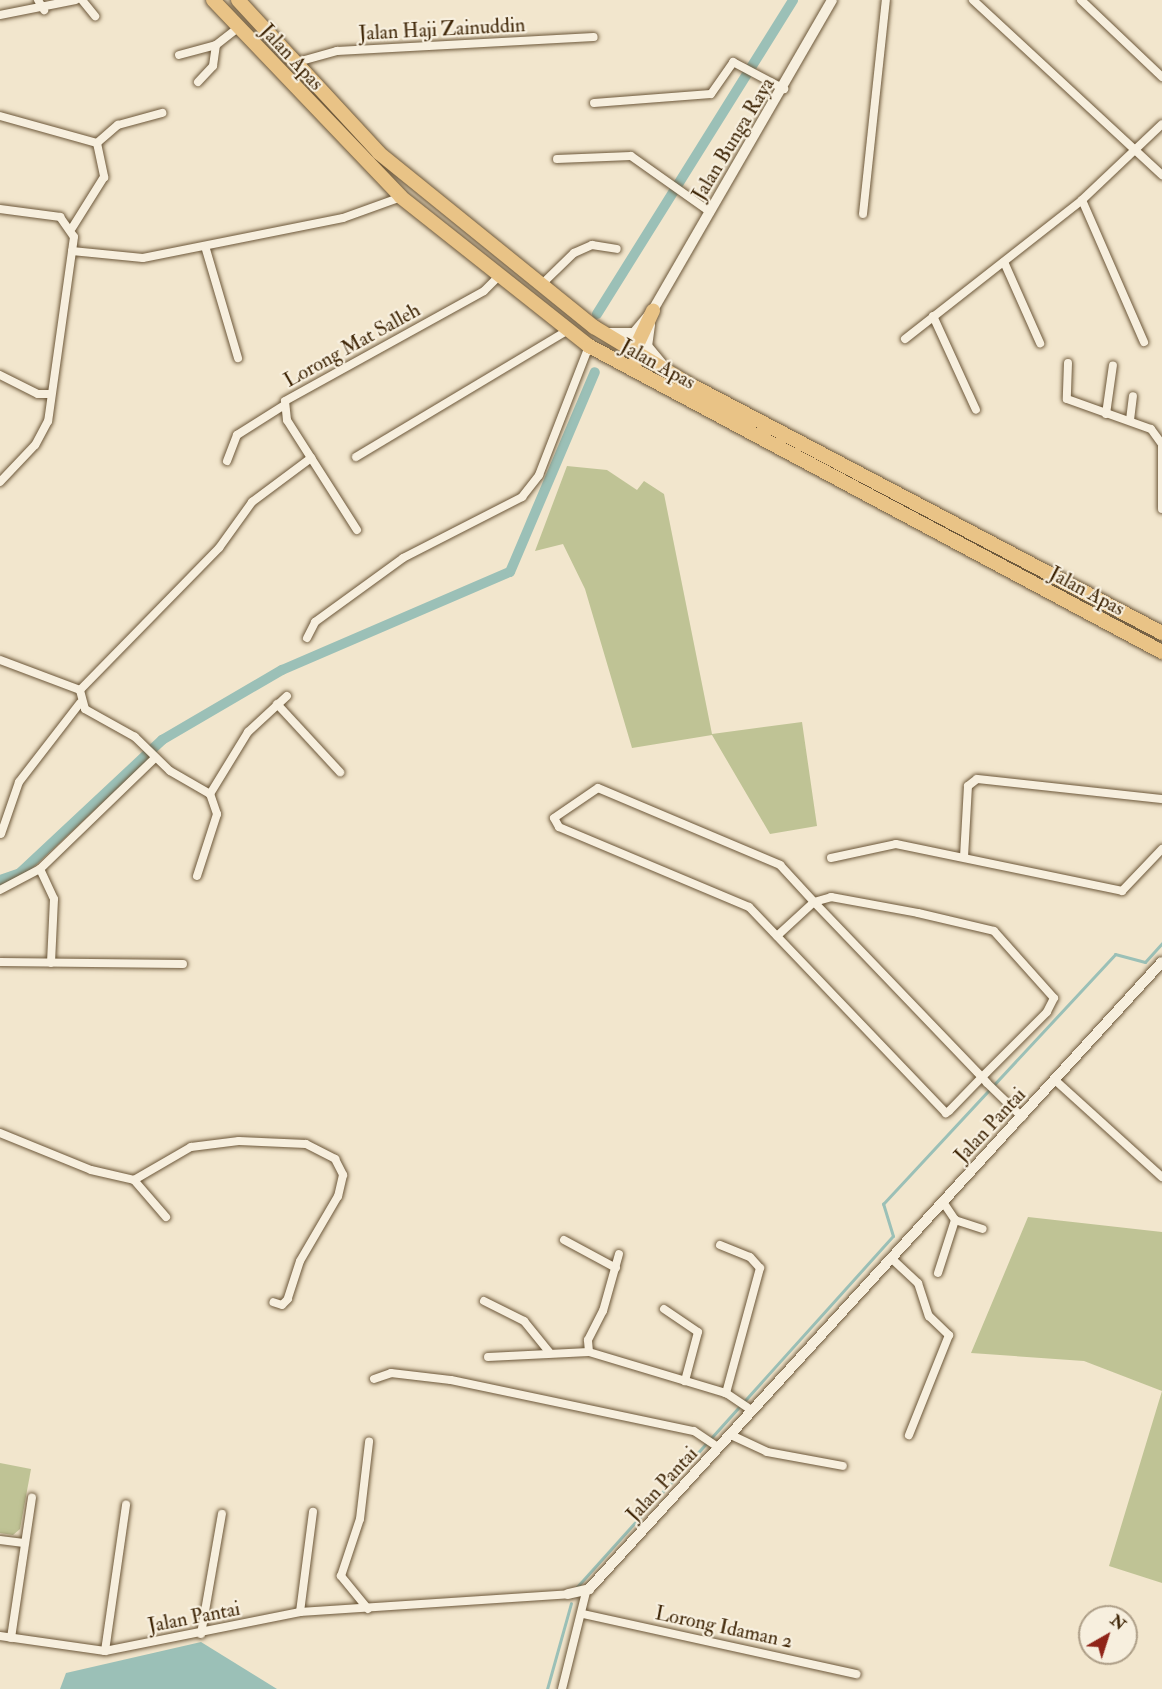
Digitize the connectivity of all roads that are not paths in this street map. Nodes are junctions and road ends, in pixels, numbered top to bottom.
1 (38, 0) edge
2 (76, 0) edge
3 (82, 0) edge
4 (213, 0) edge
5 (238, 0) edge
6 (832, 0) edge
7 (886, 0) edge
8 (973, 0) edge
9 (1081, 0) edge
10 (44, 10) junction
11 (0, 15) edge
12 (95, 16) dead end
13 (239, 27) junction
14 (594, 37) dead end
15 (216, 45) junction
16 (179, 55) dead end
17 (294, 63) junction
18 (1162, 77) edge
19 (198, 82) dead end
20 (784, 90) junction
21 (594, 103) dead end
22 (162, 113) dead end
23 (0, 116) edge
24 (1162, 124) edge
25 (96, 143) junction
26 (1136, 151) junction
27 (557, 159) dead end
28 (1162, 175) edge
29 (427, 193) junction
30 (401, 197) junction
31 (1082, 200) junction
32 (0, 209) edge
33 (710, 212) junction
34 (864, 214) dead end
35 (72, 228) junction
36 (455, 238) junction
37 (205, 246) junction
38 (617, 249) dead end
39 (72, 251) junction
40 (1004, 261) junction
41 (500, 275) junction
42 (541, 285) junction
43 (653, 310) junction
44 (933, 316) junction
45 (594, 327) junction
46 (568, 330) junction
47 (905, 339) dead end
48 (1144, 342) dead end
49 (1040, 343) dead end
50 (589, 346) junction
51 (635, 354) junction
52 (237, 358) dead end
53 (1068, 363) dead end
54 (1113, 365) dead end
55 (0, 375) edge
56 (650, 382) junction
57 (687, 383) junction
58 (50, 394) junction
59 (1134, 396) dead end
60 (283, 406) junction
61 (976, 410) dead end
62 (1106, 414) junction
63 (1130, 420) junction
64 (1160, 434) edge
65 (1162, 445) edge
66 (356, 457) dead end
67 (311, 458) junction
68 (227, 461) dead end
69 (0, 482) edge
70 (1162, 509) edge
71 (357, 530) dead end
72 (1162, 633) edge
73 (307, 638) dead end
74 (1162, 652) edge
75 (0, 660) edge
76 (80, 690) junction
77 (287, 696) dead end
78 (80, 703) junction
79 (277, 704) junction
80 (154, 757) junction
81 (340, 772) dead end
82 (210, 794) junction
83 (1162, 799) edge
84 (1, 834) edge
85 (1162, 849) edge
86 (964, 857) junction
87 (831, 858) dead end
88 (39, 869) junction
89 (197, 876) dead end
90 (0, 890) edge
91 (814, 902) junction
92 (777, 936) junction
93 (0, 962) edge
94 (1162, 962) edge
95 (51, 963) junction
96 (183, 964) dead end
97 (984, 1080) junction
98 (1056, 1081) junction
99 (1022, 1117) junction
100 (0, 1133) edge
101 (1162, 1177) edge
102 (134, 1180) junction
103 (943, 1202) junction
104 (166, 1217) dead end
105 (954, 1220) junction
106 (983, 1229) dead end
107 (564, 1240) dead end
108 (720, 1245) dead end
109 (619, 1254) dead end
110 (891, 1258) junction
111 (616, 1268) junction
112 (938, 1273) dead end
113 (484, 1301) dead end
114 (273, 1302) dead end
115 (664, 1309) dead end
116 (549, 1352) junction
117 (590, 1352) junction
118 (488, 1357) dead end
119 (374, 1379) dead end
120 (685, 1381) junction
121 (726, 1393) junction
122 (750, 1408) junction
123 (731, 1434) junction
124 (909, 1435) dead end
125 (369, 1442) dead end
126 (716, 1446) junction
127 (843, 1466) dead end
128 (32, 1498) dead end
129 (126, 1505) dead end
130 (313, 1512) dead end
131 (222, 1514) dead end
132 (0, 1540) edge
133 (24, 1543) junction
134 (583, 1592) junction
135 (568, 1593) joint
136 (368, 1609) junction
137 (300, 1612) junction
138 (583, 1614) junction
139 (201, 1634) junction
140 (0, 1636) edge
141 (11, 1638) junction
142 (105, 1651) junction
143 (857, 1674) dead end
144 (562, 1689) edge

1 - 10 street
2 - 10 street
3 - 12 street
4 - 13 highway, Jalan Apas
5 - 17 highway, Jalan Apas
6 - 20 street, Jalan Bunga Raya
7 - 34 street
8 - 26 street
9 - 18 street
10 - 11 street
13 - 15 street
13 - 30 highway, Jalan Apas
14 - 17 street, Jalan Haji Zainuddin
15 - 16 street
15 - 19 street
17 - 29 highway, Jalan Apas
20 - 21 street
20 - 33 street, Jalan Bunga Raya
22 - 25 street
23 - 25 street
24 - 26 street
25 - 35 street
26 - 28 street
26 - 31 street
27 - 33 street
29 - 36 highway
29 - 42 highway, Jalan Apas
30 - 36 highway, Jalan Apas
30 - 37 street
31 - 40 street
31 - 48 street
32 - 35 street
33 - 43 street, Jalan Bunga Raya
35 - 39 street
36 - 41 highway, Jalan Apas
37 - 39 street
37 - 52 street
38 - 42 street
39 - 58 street
40 - 44 street
40 - 49 street
41 - 46 highway, Jalan Apas
41 - 60 street, Lorong Mat Salleh
42 - 45 highway, Jalan Apas
43 - 45 street
43 - 51 highway
43 - 57 street
44 - 47 street
44 - 61 street
45 - 51 highway, Jalan Apas
46 - 50 highway, Jalan Apas
46 - 66 street
50 - 56 highway, Jalan Apas
50 - 73 street
51 - 56 highway
51 - 57 highway, Jalan Apas
53 - 62 street
54 - 62 street
55 - 58 street
56 - 74 highway, Jalan Apas
57 - 72 highway, Jalan Apas
58 - 69 street
59 - 63 street
60 - 67 street, Lorong Mat Salleh
60 - 68 street
62 - 63 street
63 - 64 street
64 - 65 street
65 - 70 street
67 - 71 street, Lorong Mat Salleh
67 - 76 street
75 - 76 street
76 - 78 street
77 - 79 street
78 - 80 street
78 - 84 street
79 - 81 street
79 - 82 street
80 - 82 street
80 - 88 street
82 - 89 street
83 - 86 street
85 - 86 street
86 - 87 street
88 - 90 street
88 - 95 street
91 - 92 street
91 - 92 street
91 - 97 street
91 - 97 street
92 - 97 street
93 - 95 street
94 - 98 street, Jalan Pantai
95 - 96 street
97 - 99 street
98 - 99 street, Jalan Pantai
98 - 101 street
99 - 103 street, Jalan Pantai
100 - 102 street
102 - 104 street
102 - 114 street
103 - 105 street
103 - 110 street, Jalan Pantai
105 - 106 street
105 - 112 street
107 - 111 street
108 - 121 street
109 - 111 street
110 - 122 street, Jalan Pantai
110 - 124 street
111 - 117 street
113 - 116 street
115 - 120 street
116 - 117 street
116 - 118 street
117 - 120 street
119 - 126 street
120 - 121 street
121 - 122 street
122 - 123 street, Jalan Pantai
123 - 126 street, Jalan Pantai
123 - 127 street
125 - 136 street
126 - 134 street, Jalan Pantai
128 - 133 street
129 - 142 street
130 - 137 street
131 - 139 street
132 - 133 street
133 - 141 street
134 - 135 street, Jalan Pantai
134 - 138 street
135 - 136 street, Jalan Pantai
136 - 137 street, Jalan Pantai
137 - 139 street, Jalan Pantai
138 - 143 street, Lorong Idaman 2
138 - 144 street
139 - 142 street, Jalan Pantai
140 - 141 street, Jalan Pantai
141 - 142 street, Jalan Pantai

